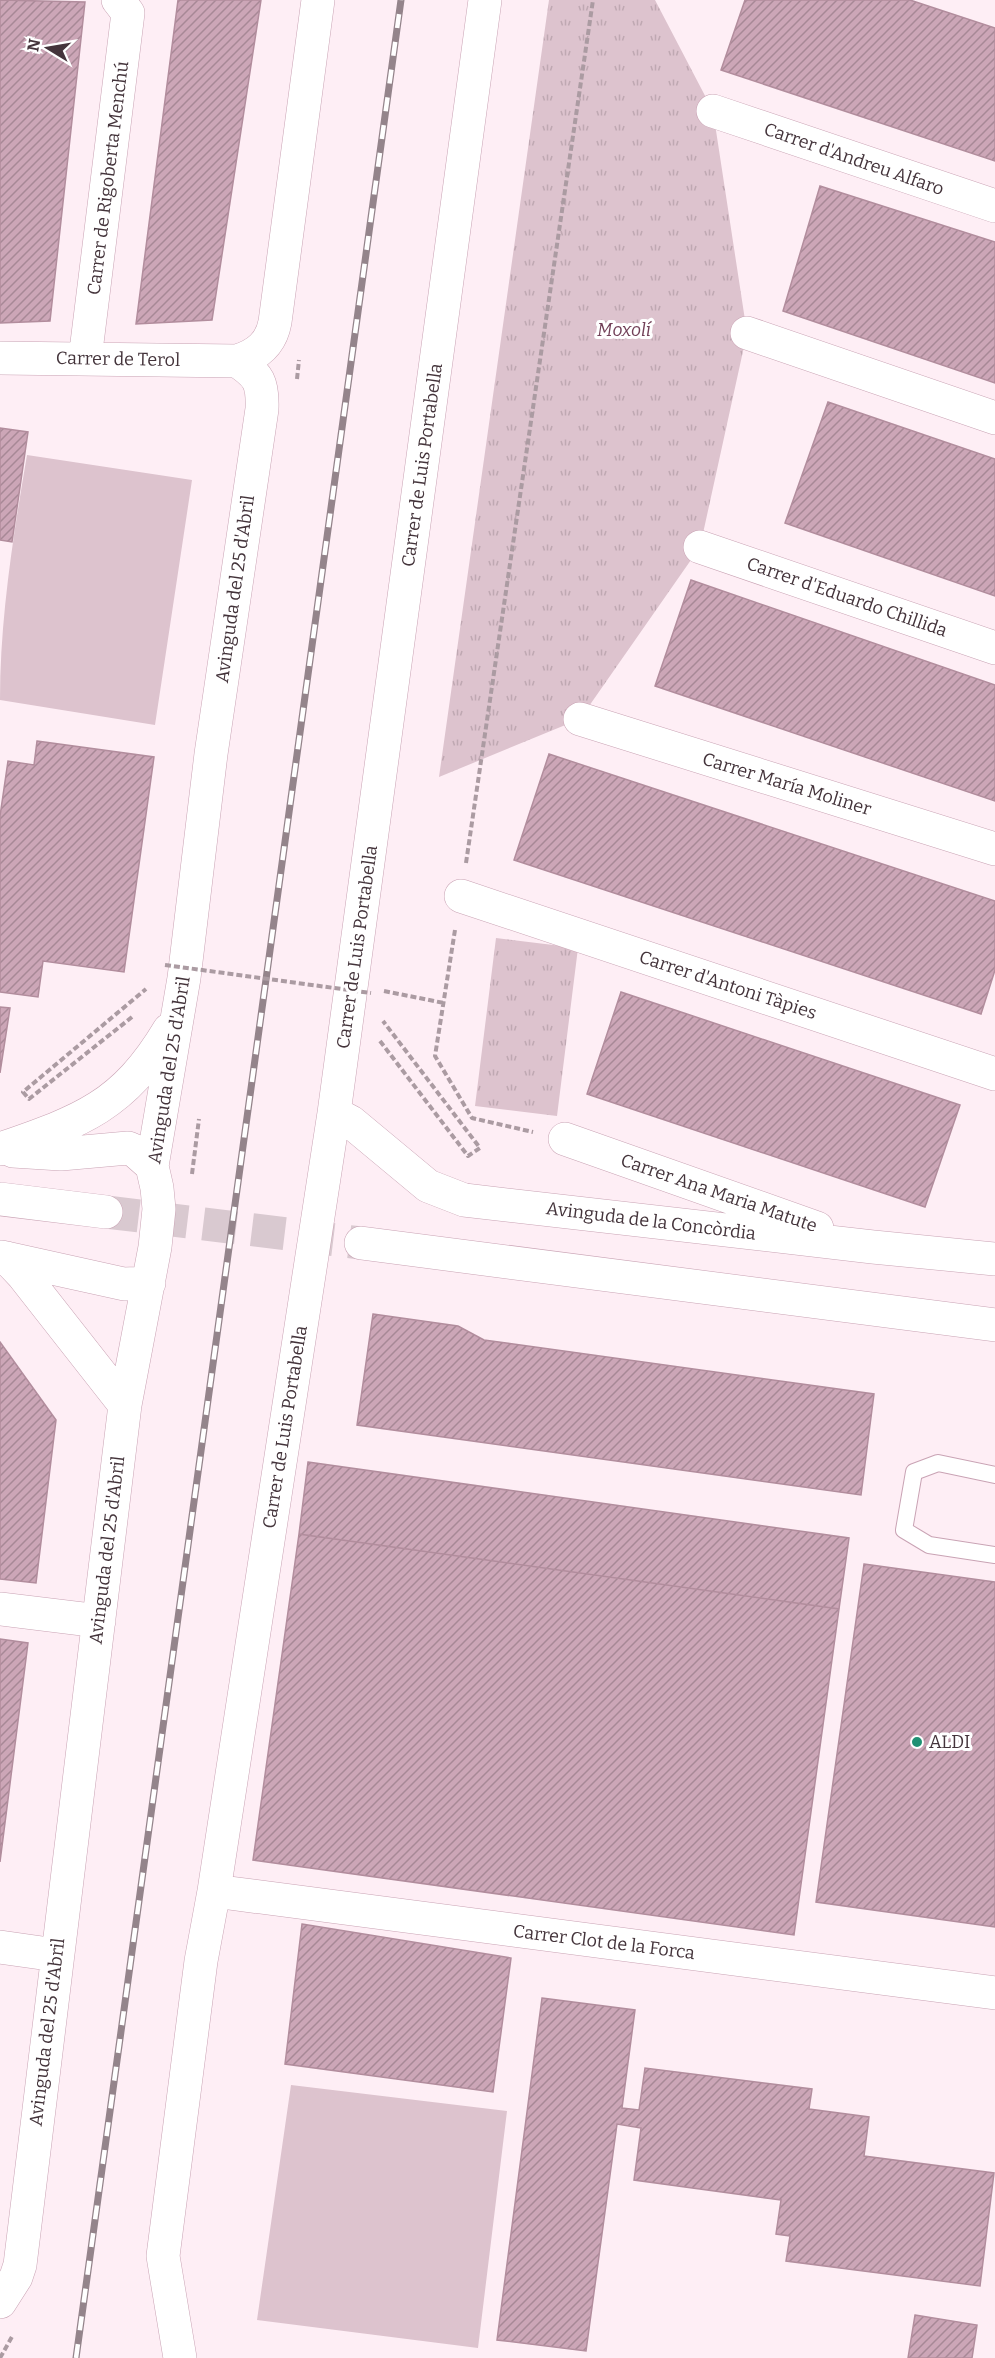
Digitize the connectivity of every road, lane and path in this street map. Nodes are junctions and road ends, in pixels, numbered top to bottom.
1 (118, 0) edge
2 (318, 0) edge
3 (485, 0) edge
4 (593, 0) edge
5 (713, 111) dead end
6 (995, 206) edge
7 (747, 333) dead end
8 (0, 358) edge
9 (85, 358) junction
10 (237, 361) junction
11 (995, 418) edge
12 (700, 547) dead end
13 (995, 648) edge
14 (579, 719) dead end
15 (995, 849) edge
16 (461, 896) junction
17 (164, 975) dead end
18 (147, 988) dead end
19 (383, 1000) dead end
20 (444, 1003) junction
21 (370, 1004) dead end
22 (135, 1016) dead end
23 (178, 1016) junction
24 (380, 1017) dead end
25 (375, 1034) dead end
26 (995, 1074) edge
27 (334, 1113) junction
28 (565, 1139) joint
29 (0, 1149) edge
30 (152, 1166) junction
31 (0, 1198) edge
32 (106, 1212) tunnel mouth
33 (361, 1243) tunnel mouth
34 (873, 1247) junction
35 (994, 1255) edge
36 (4, 1258) edge
37 (149, 1283) junction
38 (995, 1325) edge
39 (125, 1405) junction
40 (995, 1475) edge
41 (995, 1555) edge
42 (0, 1609) edge
43 (99, 1621) junction
44 (214, 1891) junction
45 (0, 1947) edge
46 (56, 1955) junction
47 (995, 1993) edge
48 (5, 2291) edge
49 (180, 2358) edge

1 - 9 street, Carrer de Rigoberta Menchú
2 - 10 street
3 - 27 street, Carrer de Luis Portabella
4 - 16 path
5 - 6 street, Carrer d'Andreu Alfaro
7 - 11 street
8 - 9 street, Carrer de Terol
9 - 10 street, Carrer de Terol
10 - 23 street, Avinguda del 25 d'Abril
12 - 13 street, Carrer d'Eduardo Chillida
14 - 15 street, Carrer María Moliner
16 - 20 path
16 - 26 street, Carrer d'Antoni Tàpies
17 - 21 path, bridge
18 - 22 path
19 - 20 path
20 - 28 path
23 - 29 street
23 - 30 street, Avinguda del 25 d'Abril
24 - 25 path
27 - 34 street, Avinguda de la Concòrdia
27 - 44 street, Carrer de Luis Portabella
28 - 34 street, Carrer Ana Maria Matute
29 - 30 street
30 - 37 street, Avinguda del 25 d'Abril
31 - 32 street
33 - 38 street
34 - 35 street, Avinguda de la Concòrdia
36 - 37 street
36 - 39 street
37 - 39 street, Avinguda del 25 d'Abril
39 - 43 street, Avinguda del 25 d'Abril
40 - 41 lane
42 - 43 street
43 - 46 street, Avinguda del 25 d'Abril
44 - 47 street, Carrer Clot de la Forca
44 - 49 street, Carrer de Luis Portabella
45 - 46 street
46 - 48 street, Avinguda del 25 d'Abril

